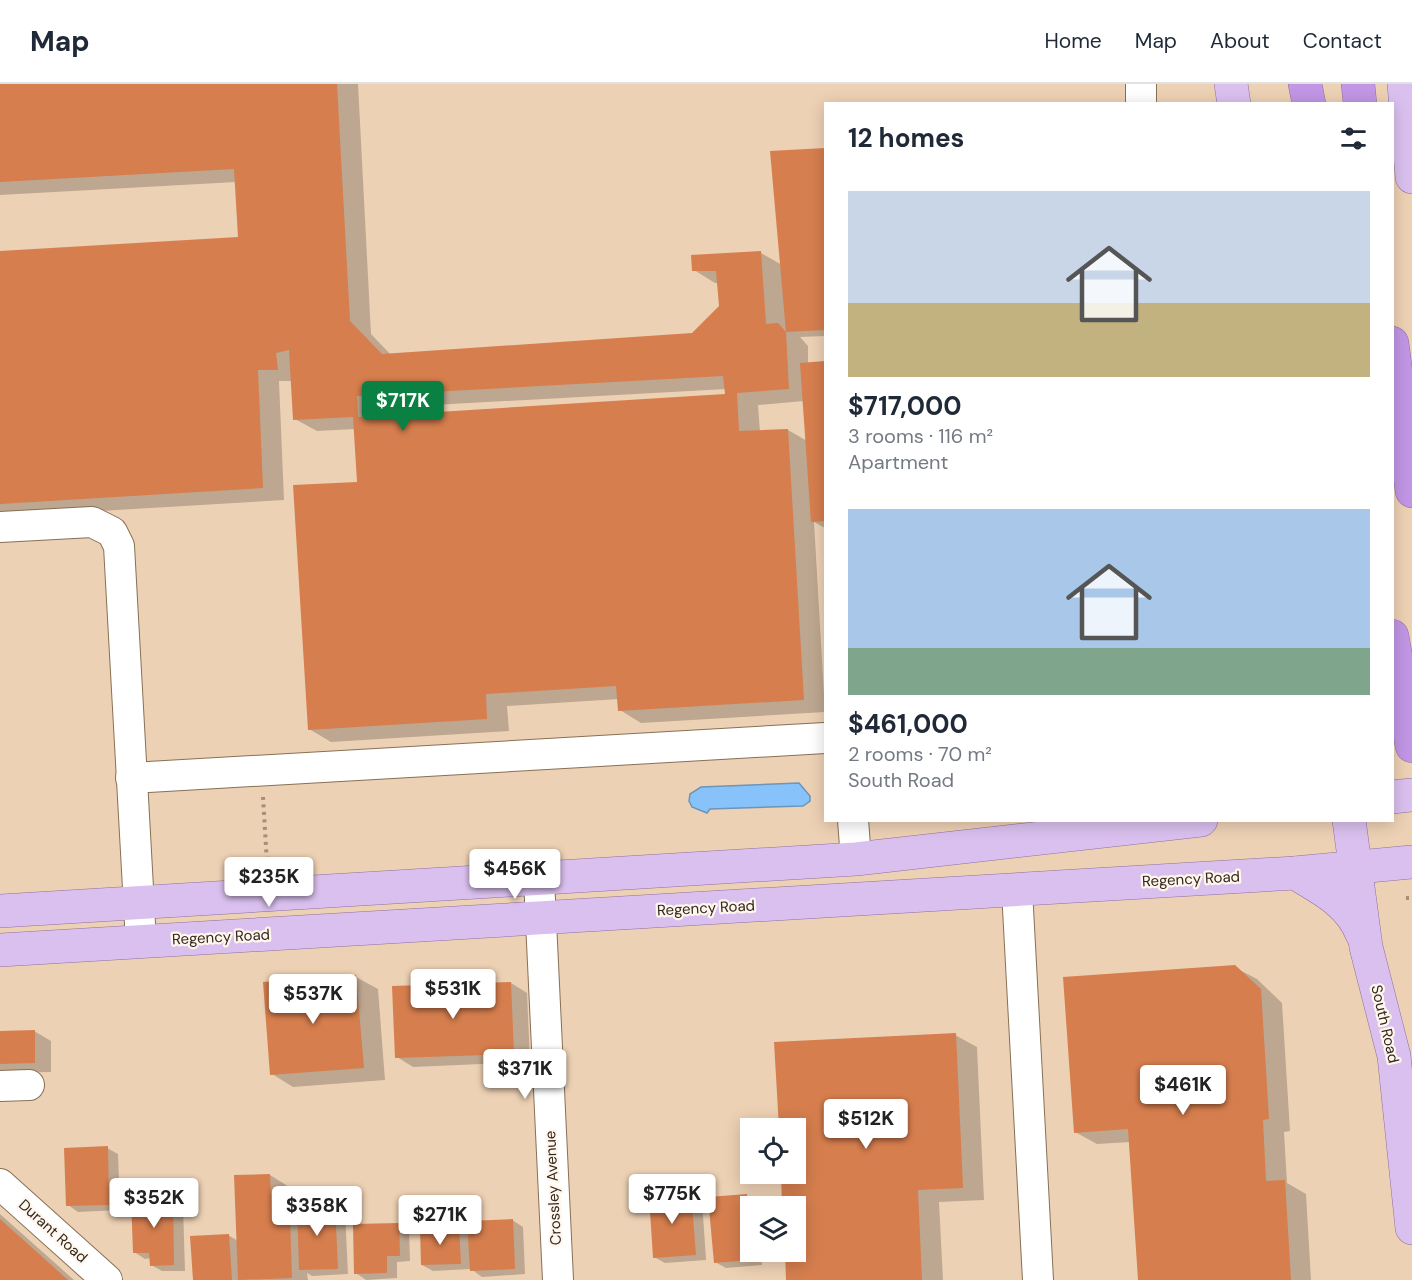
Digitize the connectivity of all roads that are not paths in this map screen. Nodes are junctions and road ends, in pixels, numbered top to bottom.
1 (1141, 84) edge
2 (1231, 84) edge
3 (1305, 84) edge
4 (1358, 84) edge
5 (1404, 84) edge
6 (1142, 102) edge
7 (1234, 102) edge
8 (1309, 102) edge
9 (1360, 102) edge
10 (1412, 177) edge
11 (1394, 358) edge
12 (1412, 491) edge
13 (0, 526) edge
14 (1394, 647) edge
15 (824, 738) edge
16 (1412, 746) edge
17 (131, 778) junction
18 (1412, 795) edge
19 (1394, 797) edge
20 (853, 822) edge
21 (1186, 822) edge
22 (1349, 822) edge
23 (856, 859) junction
24 (1412, 862) edge
25 (1355, 867) junction
26 (1295, 873) junction
27 (538, 879) junction
28 (1017, 890) junction
29 (138, 902) junction
30 (0, 911) edge
31 (540, 918) junction
32 (141, 942) junction
33 (1366, 947) junction
34 (0, 950) edge
35 (0, 1184) edge
36 (1412, 1228) edge
37 (106, 1279) edge
38 (558, 1280) edge
39 (1038, 1280) edge

1 - 6 street
2 - 7 main road
3 - 8 highway
4 - 9 highway
5 - 10 main road
11 - 12 highway
13 - 17 street
14 - 16 highway
15 - 17 street
17 - 29 street
18 - 19 main road
20 - 23 street
21 - 23 main road
22 - 25 main road, South Road
23 - 27 main road
24 - 25 main road, Regency Road
25 - 26 main road, Regency Road
25 - 33 main road, South Road
26 - 28 main road, Regency Road
26 - 33 main road
27 - 29 main road
27 - 31 street, Crossley Avenue
28 - 31 main road, Regency Road
28 - 39 street
29 - 30 main road
29 - 32 street
31 - 32 main road, Regency Road
31 - 38 street, Crossley Avenue
32 - 34 main road, Regency Road
33 - 36 main road, South Road
35 - 37 street, Durant Road

